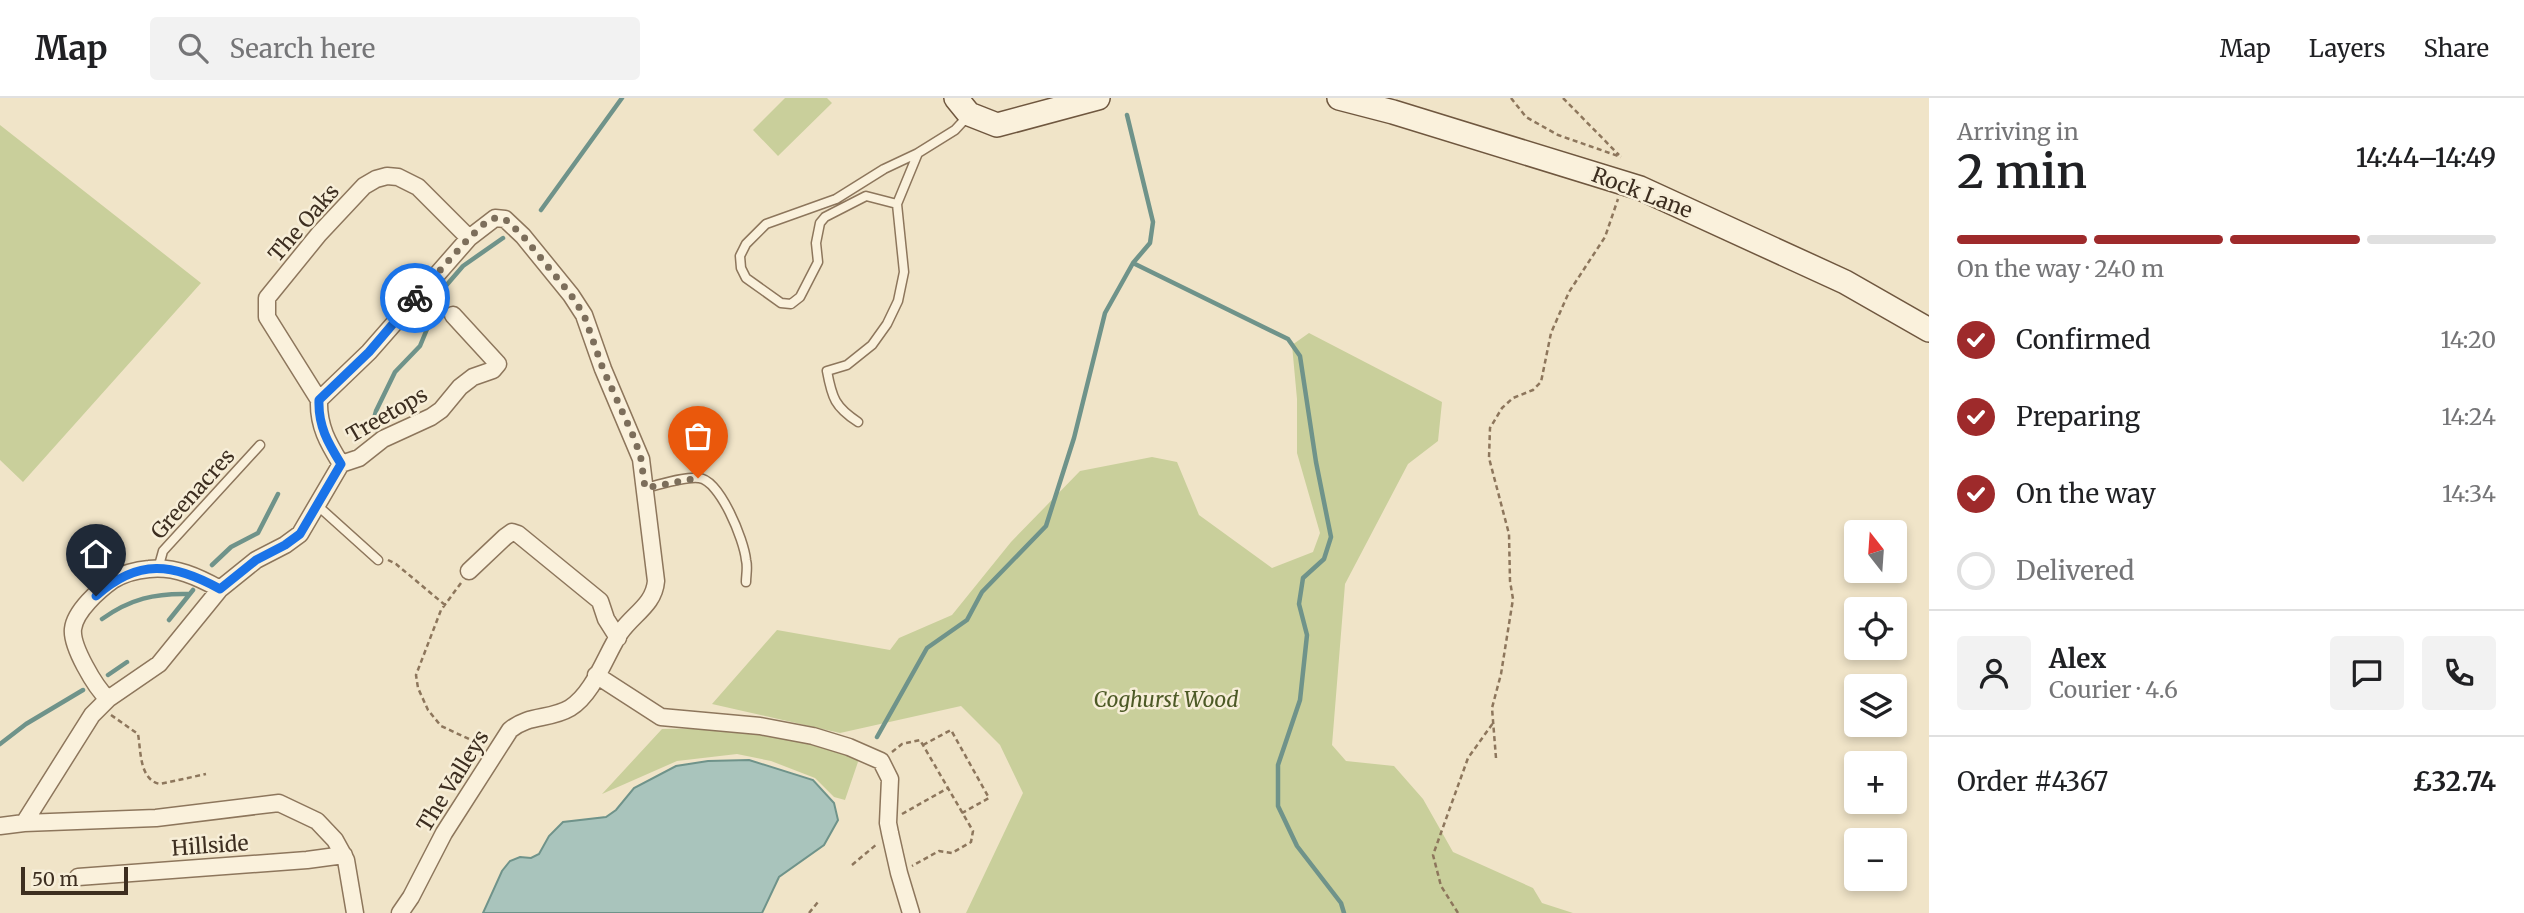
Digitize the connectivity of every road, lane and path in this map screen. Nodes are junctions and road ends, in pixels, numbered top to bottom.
1 (1098, 98) edge
2 (1339, 98) edge
3 (1511, 98) edge
4 (1563, 98) edge
5 (963, 106) edge
6 (918, 153) junction
7 (1623, 182) junction
8 (897, 204) junction
9 (469, 238) junction
10 (453, 315) dead end
11 (1929, 330) edge
12 (319, 400) junction
13 (858, 422) dead end
14 (260, 445) dead end
15 (341, 464) junction
16 (645, 488) junction
17 (318, 506) junction
18 (378, 560) joint
19 (158, 569) junction
20 (469, 572) joint
21 (746, 582) dead end
22 (220, 589) junction
23 (445, 605) junction
24 (618, 638) junction
25 (596, 675) junction
26 (104, 703) junction
27 (1493, 722) junction
28 (923, 745) junction
29 (495, 752) junction
30 (1496, 758) dead end
31 (881, 761) junction
32 (206, 774) dead end
33 (948, 788) junction
34 (962, 813) junction
35 (24, 823) junction
36 (0, 827) edge
37 (889, 828) junction
38 (344, 855) junction
39 (852, 865) dead end
40 (899, 873) junction
41 (78, 877) dead end
42 (818, 902) dead end
43 (910, 908) edge
44 (355, 913) edge
45 (400, 913) edge
46 (809, 913) edge
47 (1458, 913) edge

1 - 5 street
2 - 7 street, Rock Lane
3 - 4 path
5 - 6 lane
6 - 8 lane
6 - 8 lane
7 - 11 street, Rock Lane
7 - 27 path
8 - 13 lane
9 - 12 street
9 - 12 street, The Oaks
9 - 16 street, The Valleys
10 - 15 street, Treetops
12 - 15 street
14 - 19 lane, Greenacres
15 - 17 street
16 - 21 lane
16 - 24 street, The Valleys
17 - 18 lane
17 - 22 street
18 - 23 path
19 - 22 street
19 - 26 street
20 - 23 path
20 - 24 street
22 - 26 street
23 - 29 path
24 - 25 street, The Valleys
25 - 29 street, The Valleys
25 - 31 street
26 - 32 path
26 - 35 street
27 - 30 path
27 - 47 path
28 - 31 path
28 - 33 path
28 - 34 path
29 - 45 street, The Valleys
31 - 37 street
33 - 34 path
33 - 37 path
34 - 40 path
35 - 36 street
35 - 38 street
37 - 39 path
37 - 40 street
38 - 41 street, Hillside
38 - 44 street
40 - 43 street
42 - 46 path

